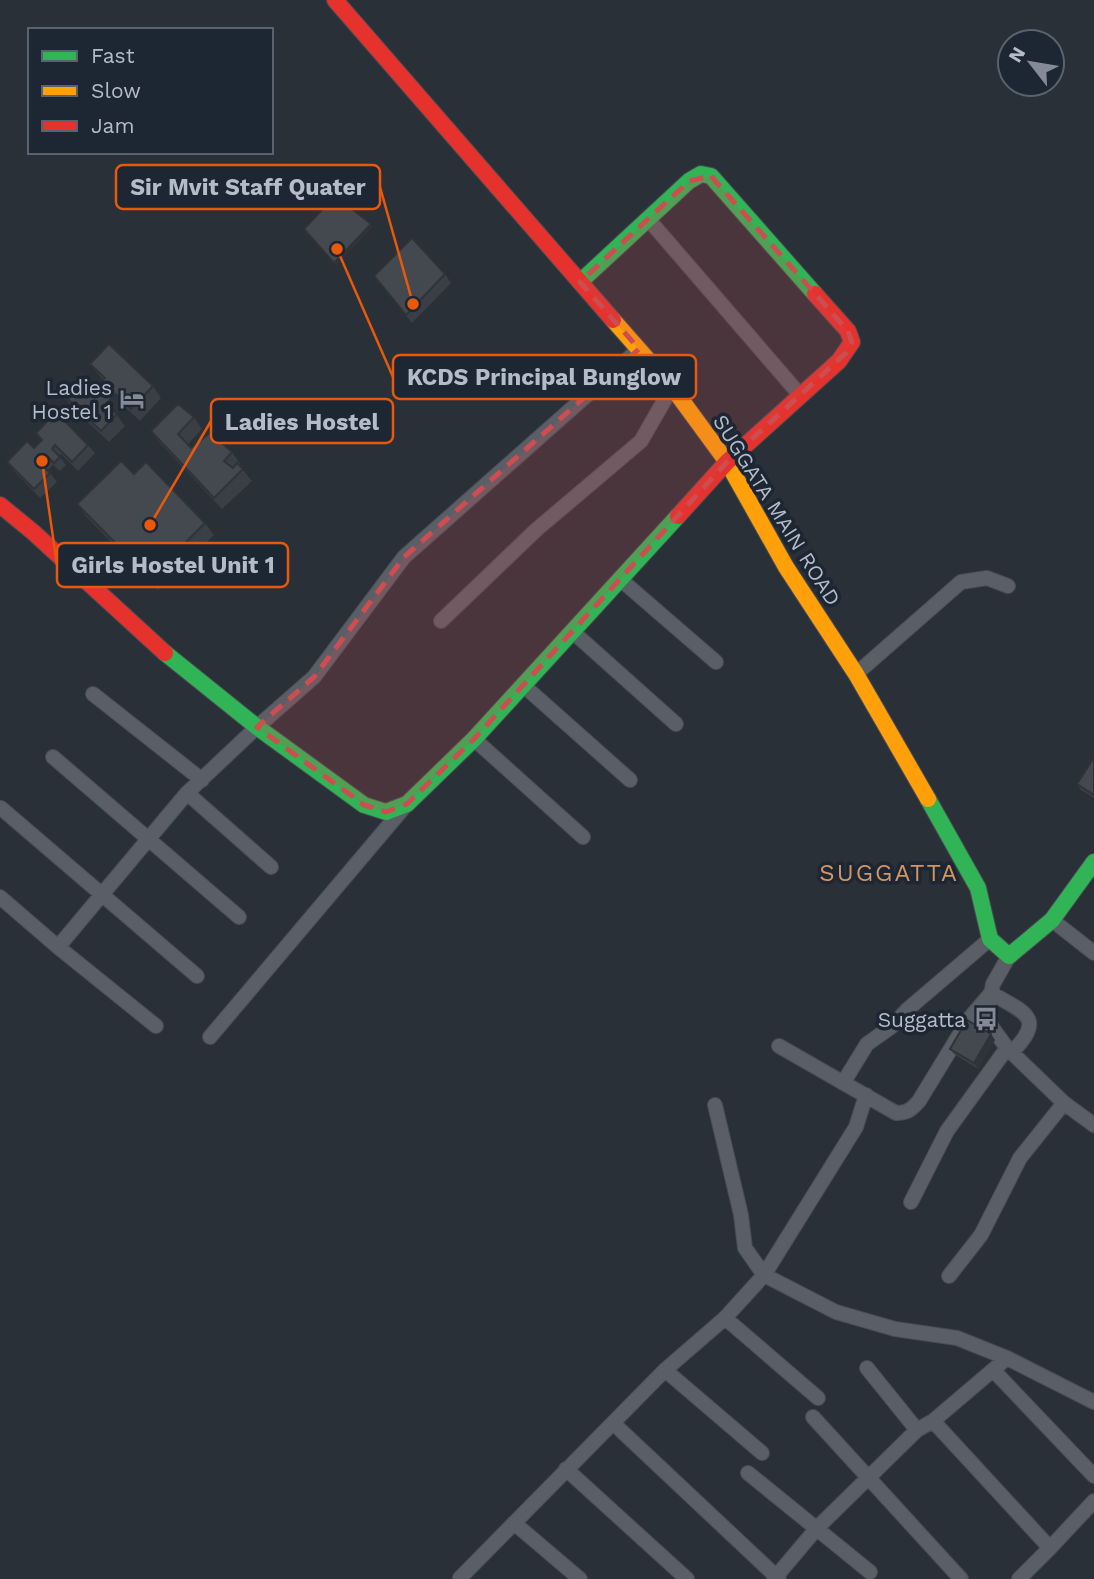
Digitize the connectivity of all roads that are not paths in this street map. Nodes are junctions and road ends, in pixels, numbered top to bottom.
1 (335, 0) edge
2 (649, 220) junction
3 (580, 282) junction
4 (639, 349) junction
5 (673, 387) junction
6 (800, 395) junction
7 (727, 462) junction
8 (0, 505) edge
9 (620, 579) junction
10 (1007, 586) dead end
11 (441, 621) dead end
12 (573, 632) junction
13 (716, 662) dead end
14 (856, 674) junction
15 (523, 685) junction
16 (93, 694) dead end
17 (676, 724) dead end
18 (257, 727) junction
19 (474, 739) junction
20 (53, 757) dead end
21 (202, 780) junction
22 (630, 780) dead end
23 (187, 793) junction
24 (407, 804) junction
25 (1, 808) edge
26 (583, 837) dead end
27 (149, 840) junction
28 (1094, 862) edge
29 (271, 867) dead end
30 (103, 895) junction
31 (0, 897) edge
32 (239, 917) dead end
33 (1052, 920) junction
34 (990, 940) junction
35 (58, 947) junction
36 (1094, 953) edge
37 (1009, 956) junction
38 (197, 976) dead end
39 (991, 993) junction
40 (156, 1026) dead end
41 (210, 1037) dead end
42 (779, 1046) dead end
43 (1010, 1050) junction
44 (844, 1083) junction
45 (866, 1095) junction
46 (1065, 1103) junction
47 (715, 1105) dead end
48 (1094, 1125) edge
49 (911, 1202) dead end
50 (764, 1275) junction
51 (949, 1276) dead end
52 (725, 1318) junction
53 (1007, 1358) junction
54 (867, 1368) dead end
55 (665, 1370) junction
56 (994, 1371) junction
57 (818, 1398) dead end
58 (1094, 1402) edge
59 (813, 1418) dead end
60 (933, 1421) junction
61 (613, 1423) junction
62 (917, 1430) junction
63 (762, 1453) dead end
64 (566, 1469) junction
65 (748, 1473) dead end
66 (1094, 1476) edge
67 (868, 1477) junction
68 (1094, 1501) edge
69 (514, 1523) junction
70 (817, 1528) junction
71 (1050, 1548) junction
72 (870, 1572) dead end
73 (776, 1578) edge
74 (461, 1579) edge
75 (580, 1579) edge
76 (687, 1579) edge
77 (961, 1579) edge
78 (1019, 1579) edge

1 - 3 street, SUGGATA MAIN ROAD
2 - 3 street
2 - 6 street
2 - 6 street
3 - 4 street, SUGGATA MAIN ROAD
4 - 5 street, SUGGATA MAIN ROAD
4 - 18 street
5 - 7 street, SUGGATA MAIN ROAD
5 - 11 street
6 - 7 street
7 - 9 street
7 - 14 street, SUGGATA MAIN ROAD
8 - 18 street
9 - 12 street
9 - 13 street
10 - 14 street
12 - 15 street
12 - 17 street
14 - 34 street, SUGGATA MAIN ROAD
15 - 19 street
15 - 22 street
16 - 21 street
18 - 21 street
18 - 24 street
19 - 24 street
19 - 26 street
20 - 27 street
21 - 23 street
23 - 27 street
23 - 29 street
24 - 41 street
25 - 30 street
27 - 30 street
27 - 32 street
28 - 33 street
30 - 35 street
30 - 38 street
31 - 35 street
33 - 36 street
33 - 37 street
34 - 37 street
34 - 44 street
35 - 40 street
37 - 39 street
39 - 43 street
39 - 43 street
39 - 45 street
42 - 44 street
43 - 46 street
43 - 49 street
44 - 45 street
45 - 50 street
46 - 48 street
46 - 51 street
47 - 50 street
50 - 52 street
50 - 53 street
52 - 55 street
52 - 57 street
53 - 56 street
53 - 58 street
54 - 62 street
55 - 61 street
55 - 63 street
56 - 60 street
56 - 66 street
59 - 67 street
60 - 62 street
60 - 71 street
61 - 64 street
61 - 73 street
62 - 67 street
64 - 69 street
64 - 76 street
65 - 70 street
67 - 70 street
67 - 77 street
68 - 71 street
69 - 74 street
69 - 75 street
70 - 72 street
70 - 73 street
71 - 78 street

